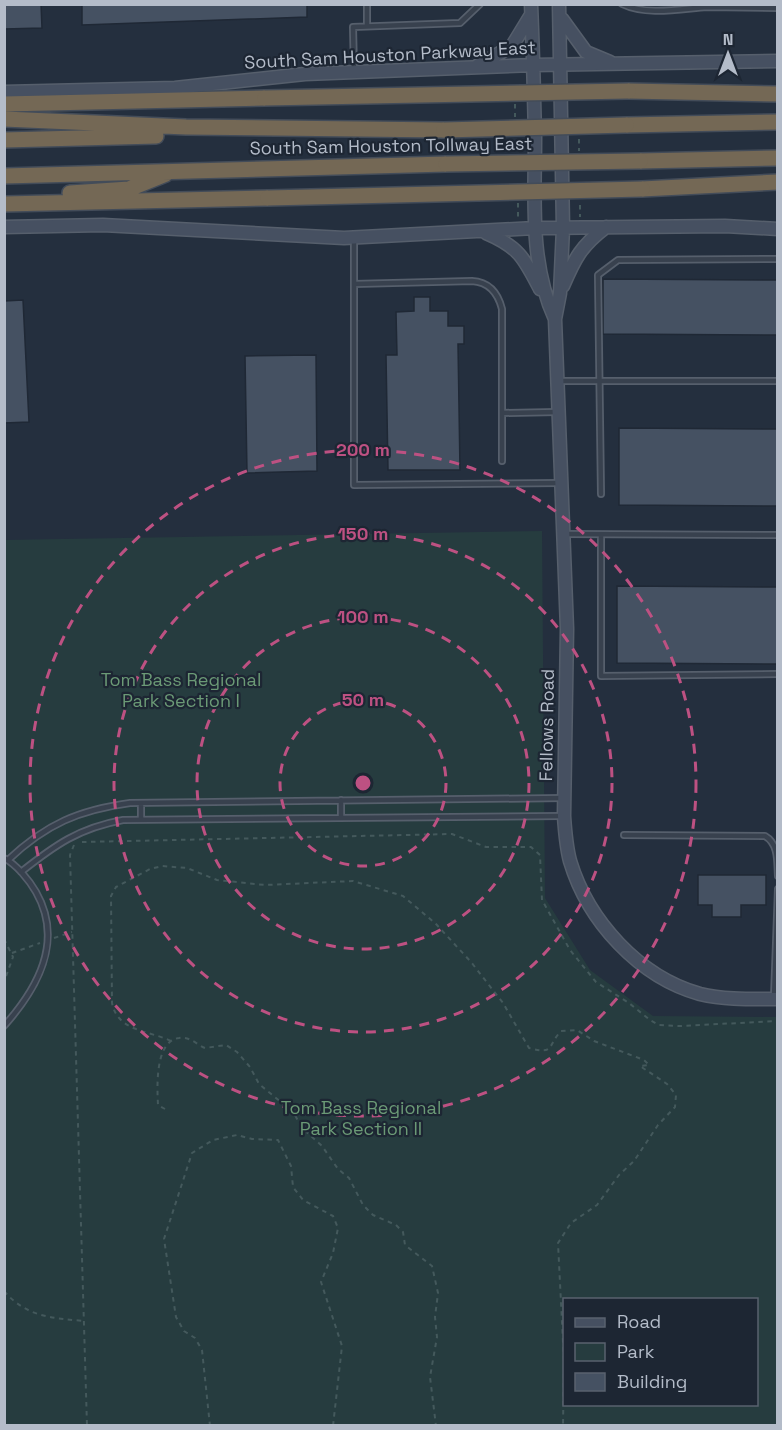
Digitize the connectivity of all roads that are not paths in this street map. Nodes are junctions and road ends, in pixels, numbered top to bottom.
1 (367, 4) edge
2 (480, 4) edge
3 (622, 4) edge
4 (707, 6) edge
5 (777, 8) edge
6 (560, 9) edge
7 (531, 10) edge
8 (367, 26) junction
9 (777, 61) edge
10 (614, 64) junction
11 (562, 65) junction
12 (534, 66) junction
13 (473, 68) junction
14 (354, 72) junction
15 (4, 92) edge
16 (777, 94) edge
17 (4, 104) edge
18 (4, 119) edge
19 (777, 122) edge
20 (444, 130) junction
21 (4, 140) edge
22 (777, 158) edge
23 (175, 170) junction
24 (4, 176) edge
25 (777, 182) edge
26 (4, 195) edge
27 (4, 204) edge
28 (4, 227) edge
29 (606, 227) junction
30 (535, 228) junction
31 (562, 228) junction
32 (777, 229) edge
33 (482, 232) junction
34 (354, 238) junction
35 (777, 259) edge
36 (354, 284) junction
37 (560, 293) junction
38 (544, 296) junction
39 (555, 319) junction
40 (557, 381) junction
41 (599, 381) junction
42 (777, 381) edge
43 (558, 412) junction
44 (502, 413) junction
45 (502, 461) dead end
46 (561, 483) junction
47 (601, 494) dead end
48 (563, 534) junction
49 (601, 535) junction
50 (777, 535) edge
51 (777, 674) edge
52 (564, 798) junction
53 (341, 800) junction
54 (141, 802) junction
55 (564, 816) junction
56 (341, 818) junction
57 (141, 819) junction
58 (624, 835) dead end
59 (6, 859) edge
60 (21, 872) junction
61 (777, 876) edge
62 (777, 889) edge
63 (776, 999) edge
64 (4, 1026) edge

1 - 8 lane
2 - 8 lane
3 - 4 lane
4 - 5 lane
6 - 10 main road
6 - 11 main road, Fellows Road
7 - 12 main road, Fellows Road
7 - 13 main road
8 - 14 lane
9 - 10 main road, South Sam Houston Parkway East
10 - 11 main road, South Sam Houston Parkway East
11 - 12 main road, South Sam Houston Parkway East
11 - 31 main road, Fellows Road
12 - 13 main road, South Sam Houston Parkway East
12 - 30 main road, Fellows Road
13 - 14 main road, South Sam Houston Parkway East
14 - 15 main road, South Sam Houston Parkway East
16 - 17 highway, bridge
18 - 20 highway
19 - 20 highway, South Sam Houston Tollway East, bridge
20 - 21 highway, South Sam Houston Tollway East
22 - 23 highway, South Sam Houston Tollway East, bridge
23 - 24 highway, South Sam Houston Tollway East
23 - 26 highway
25 - 27 highway, bridge
28 - 34 main road
29 - 31 main road
29 - 32 main road
29 - 37 main road
30 - 31 main road
30 - 33 main road
30 - 38 main road, Fellows Road
31 - 37 main road, Fellows Road
33 - 34 main road
33 - 38 main road
34 - 36 lane
35 - 41 lane
36 - 44 lane
36 - 46 lane
37 - 39 main road, Fellows Road
38 - 39 main road, Fellows Road
39 - 40 main road, Fellows Road
40 - 41 lane
40 - 43 main road, Fellows Road
41 - 42 lane
41 - 47 lane
43 - 44 lane
43 - 46 main road, Fellows Road
44 - 45 lane
46 - 48 main road, Fellows Road
48 - 49 lane
48 - 52 main road, Fellows Road
49 - 50 lane
49 - 51 lane
52 - 53 lane
52 - 55 main road, Fellows Road
53 - 54 lane
53 - 56 lane
54 - 57 lane
54 - 59 lane
55 - 56 lane
55 - 63 main road, Fellows Road
56 - 57 lane
57 - 60 lane
58 - 61 lane
59 - 60 lane
60 - 64 lane
62 - 63 lane

